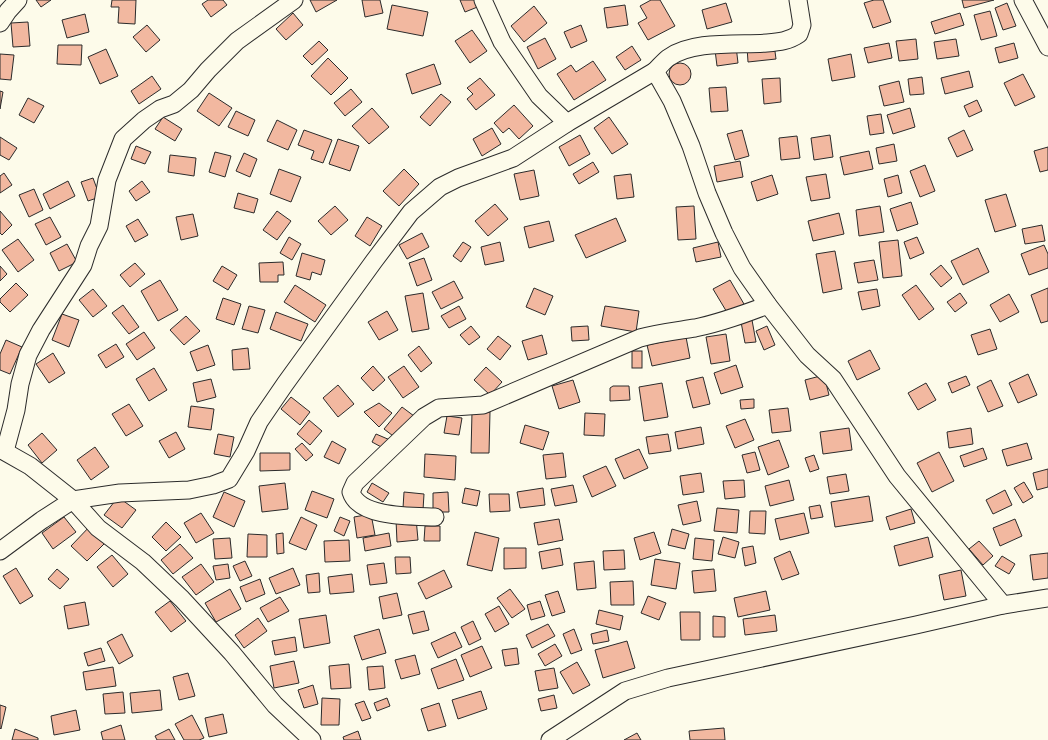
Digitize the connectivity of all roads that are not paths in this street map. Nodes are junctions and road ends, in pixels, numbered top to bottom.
1 (18, 0) edge
2 (294, 0) edge
3 (483, 0) edge
4 (798, 0) edge
5 (1023, 0) edge
6 (0, 23) edge
7 (1048, 47) edge
8 (656, 71) junction
9 (567, 123) junction
10 (768, 305) junction
11 (2, 450) edge
12 (73, 500) junction
13 (435, 517) dead end
14 (0, 551) edge
15 (1048, 598) edge
16 (1003, 605) junction
17 (312, 740) edge
18 (550, 740) edge

1 - 6 street
2 - 11 street
3 - 9 street
4 - 8 street
5 - 7 street
8 - 9 street
8 - 10 street
9 - 12 street
10 - 13 street
10 - 16 street
11 - 12 street
12 - 14 street
12 - 17 street
15 - 16 street
16 - 18 street

